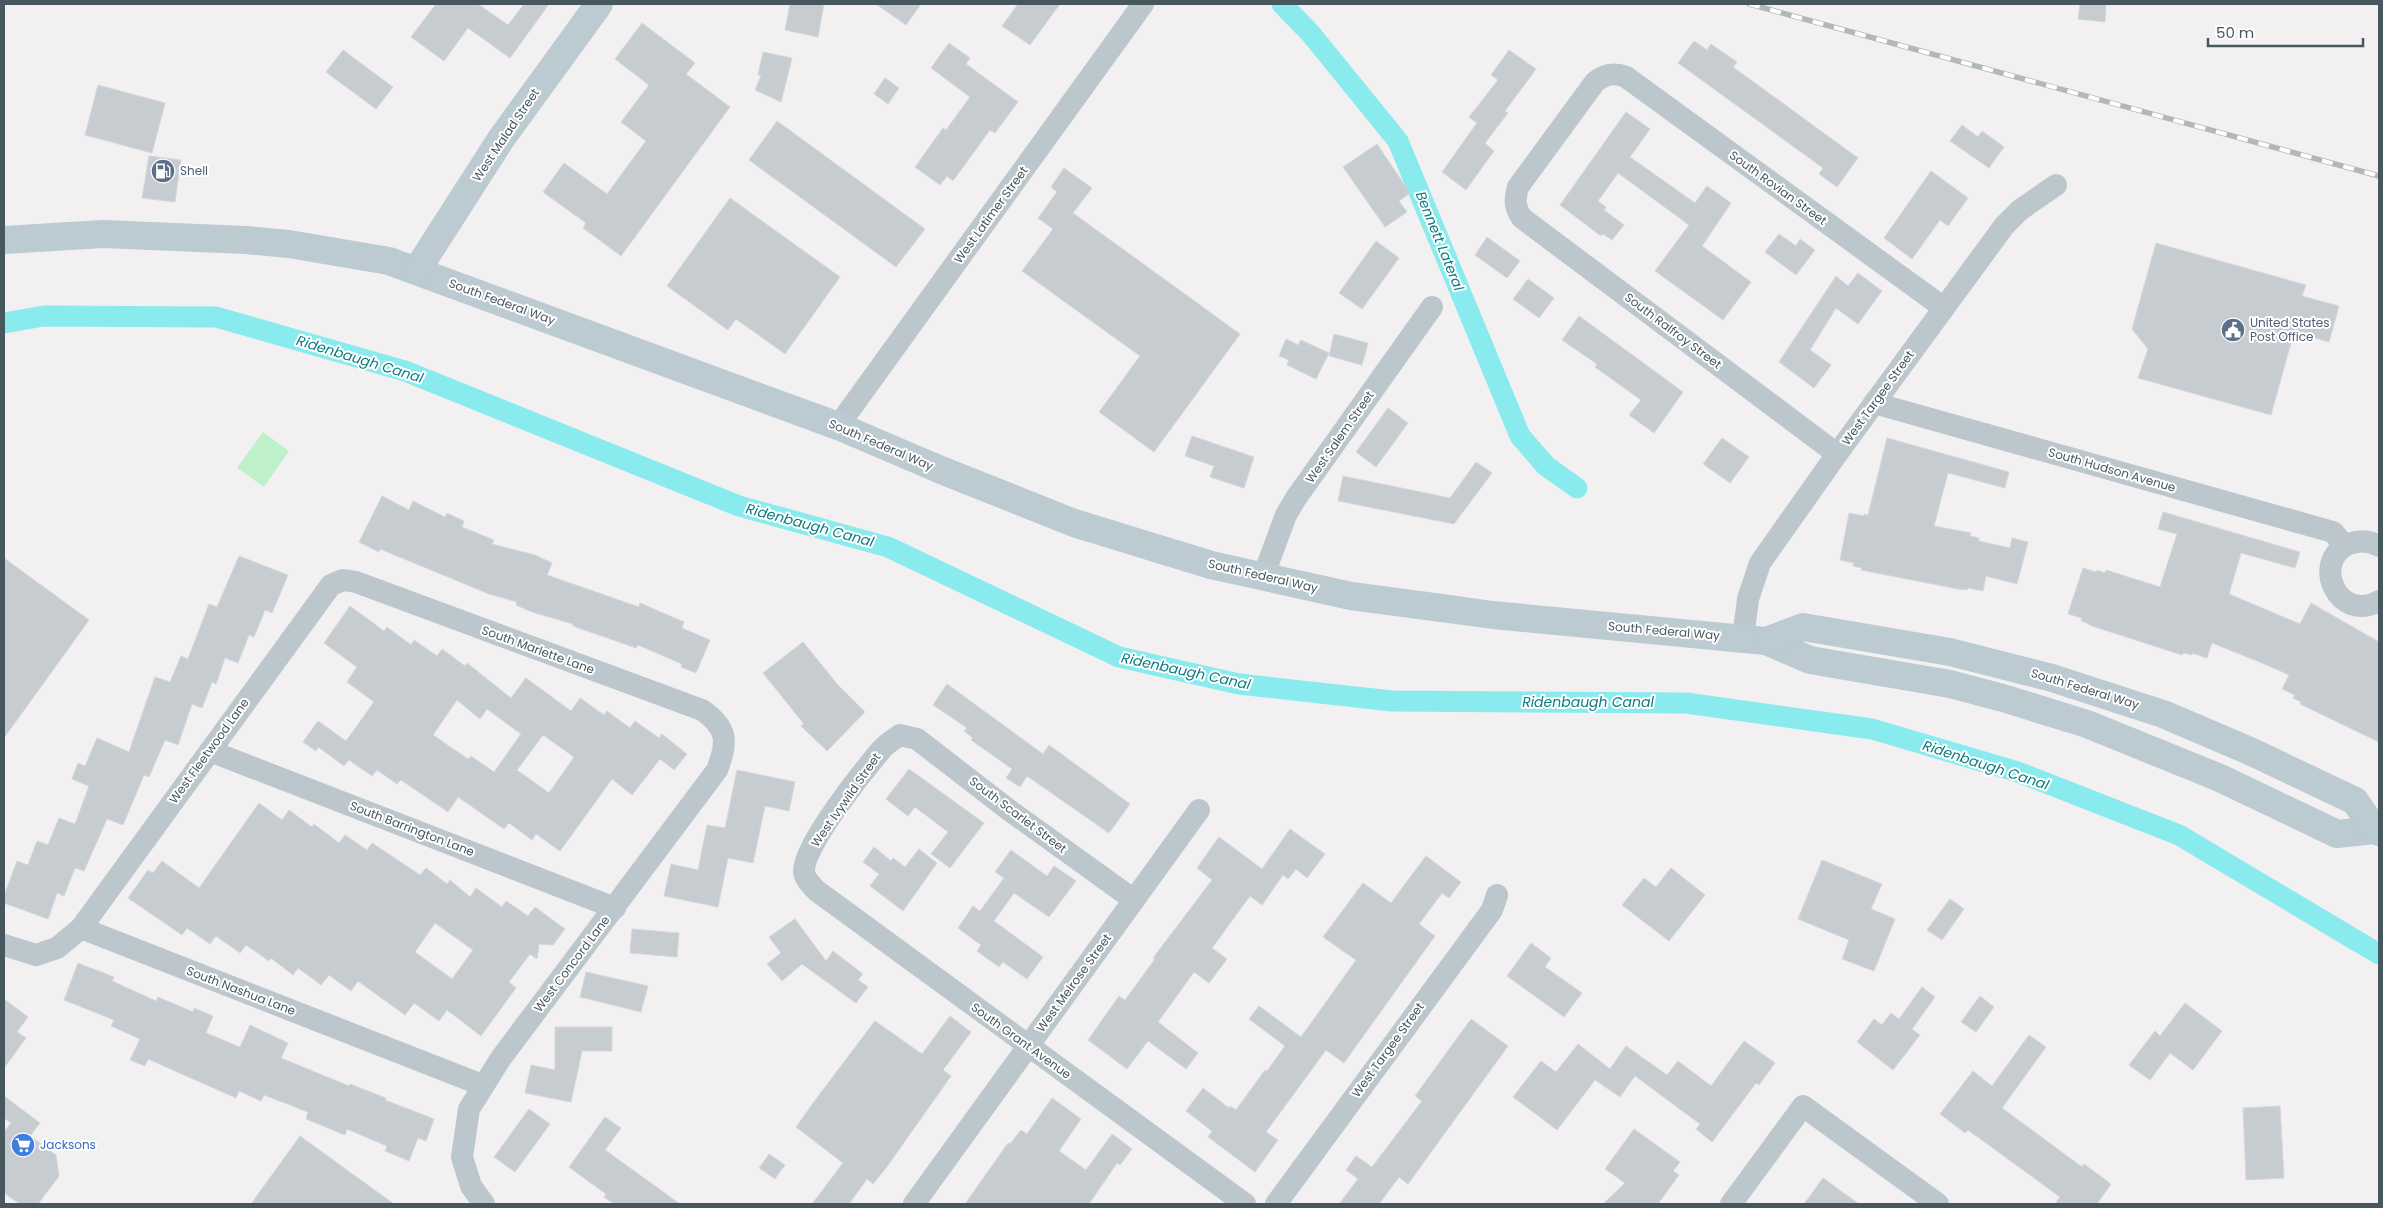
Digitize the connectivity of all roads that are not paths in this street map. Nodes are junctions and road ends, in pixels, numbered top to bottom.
1 (599, 4) edge
2 (1143, 4) edge
3 (1610, 74) joint
4 (2056, 185) dead end
5 (4, 240) edge
6 (417, 270) junction
7 (1432, 307) dead end
8 (1944, 308) junction
9 (1874, 404) junction
10 (838, 426) junction
11 (1837, 454) junction
12 (2345, 546) junction
13 (2379, 546) edge
14 (1263, 576) junction
15 (343, 580) joint
16 (2379, 601) edge
17 (1755, 640) junction
18 (724, 734) joint
19 (900, 735) joint
20 (210, 750) junction
21 (1200, 810) dead end
22 (2377, 831) edge
23 (804, 872) joint
24 (1497, 895) dead end
25 (1134, 900) junction
26 (615, 908) junction
27 (81, 928) junction
28 (4, 945) edge
29 (1028, 1046) junction
30 (482, 1085) junction
31 (484, 1204) edge
32 (914, 1204) edge
33 (1245, 1204) edge
34 (1276, 1204) edge
35 (1731, 1204) edge
36 (1938, 1204) edge

1 - 6 main road, West Malad Street
2 - 10 street, West Latimer Street
3 - 8 street, South Rovian Street
3 - 11 street, South Ralfroy Street
4 - 8 street, West Targee Street
5 - 6 main road, South Federal Way
6 - 10 main road, South Federal Way
7 - 14 street, West Salem Street
8 - 9 street, West Targee Street
9 - 11 street, West Targee Street
9 - 12 street, South Hudson Avenue
10 - 14 main road, South Federal Way
11 - 17 street, West Targee Street
12 - 13 street
12 - 16 street
14 - 17 main road, South Federal Way
15 - 18 street, South Marlette Lane
15 - 20 street, West Fleetwood Lane
17 - 22 main road, South Federal Way
17 - 22 main road, South Federal Way
18 - 26 street, West Concord Lane
19 - 23 street, West Ivywild Street
19 - 25 street, South Scarlet Street
20 - 26 street, South Barrington Lane
20 - 27 street, West Fleetwood Lane
21 - 25 street, West Melrose Street
23 - 29 street, South Grant Avenue
24 - 34 street, West Targee Street
25 - 29 street, West Melrose Street
26 - 30 street, West Concord Lane
27 - 28 street
27 - 30 street, South Nashua Lane
29 - 32 street, West Melrose Street
29 - 33 street, South Grant Avenue
30 - 31 street, West Concord Lane
35 - 36 street

